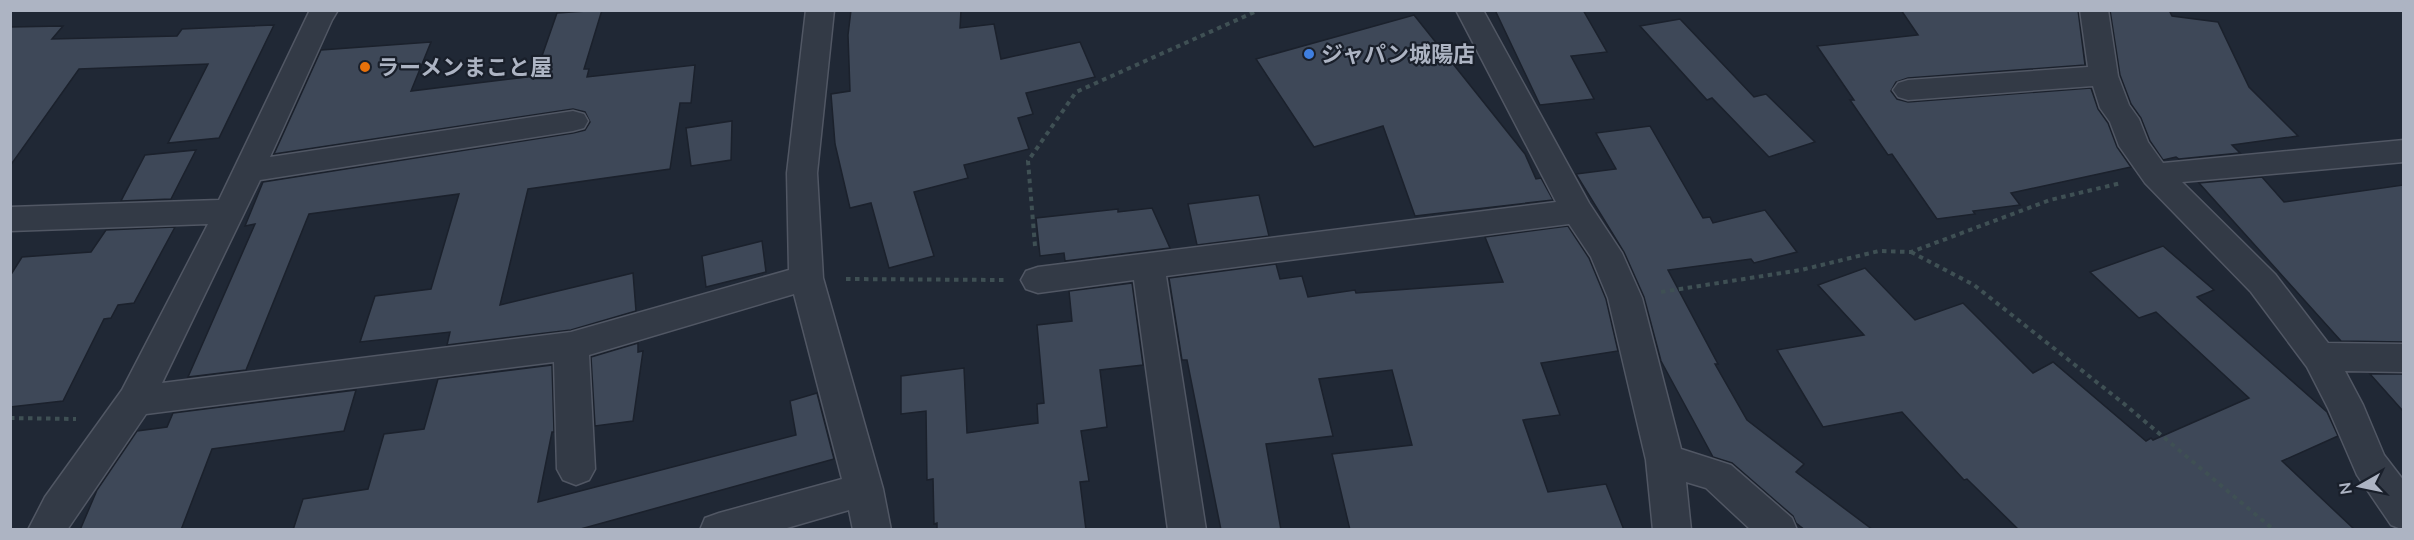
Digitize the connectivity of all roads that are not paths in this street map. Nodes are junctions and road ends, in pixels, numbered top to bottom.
1 (325, 10) edge
2 (820, 10) edge
3 (1469, 10) edge
4 (2094, 10) edge
5 (2104, 76) junction
6 (1908, 90) dead end
7 (573, 121) dead end
8 (2403, 152) edge
9 (249, 171) junction
10 (2156, 175) junction
11 (230, 211) junction
12 (1577, 211) junction
13 (15, 225) edge
14 (1148, 266) junction
15 (807, 278) junction
16 (1038, 280) road end
17 (571, 346) junction
18 (2319, 357) junction
19 (2403, 358) edge
20 (128, 410) junction
21 (1665, 460) junction
22 (576, 469) dead end
23 (864, 489) junction
24 (2403, 513) edge
25 (47, 530) edge
26 (720, 530) edge
27 (872, 530) edge
28 (1187, 530) edge
29 (1672, 530) edge
30 (1778, 530) edge

1 - 9 street
2 - 15 street
3 - 12 street
4 - 5 street
5 - 6 street
5 - 10 street
7 - 9 street
8 - 10 street
9 - 11 street
10 - 18 street
11 - 13 street
11 - 20 street
12 - 14 street
12 - 21 street
14 - 16 street
14 - 28 street
15 - 17 street
15 - 23 street
17 - 20 street
17 - 22 street
18 - 19 street
18 - 24 street
20 - 25 street
21 - 29 street
21 - 30 street
23 - 26 street
23 - 27 street

